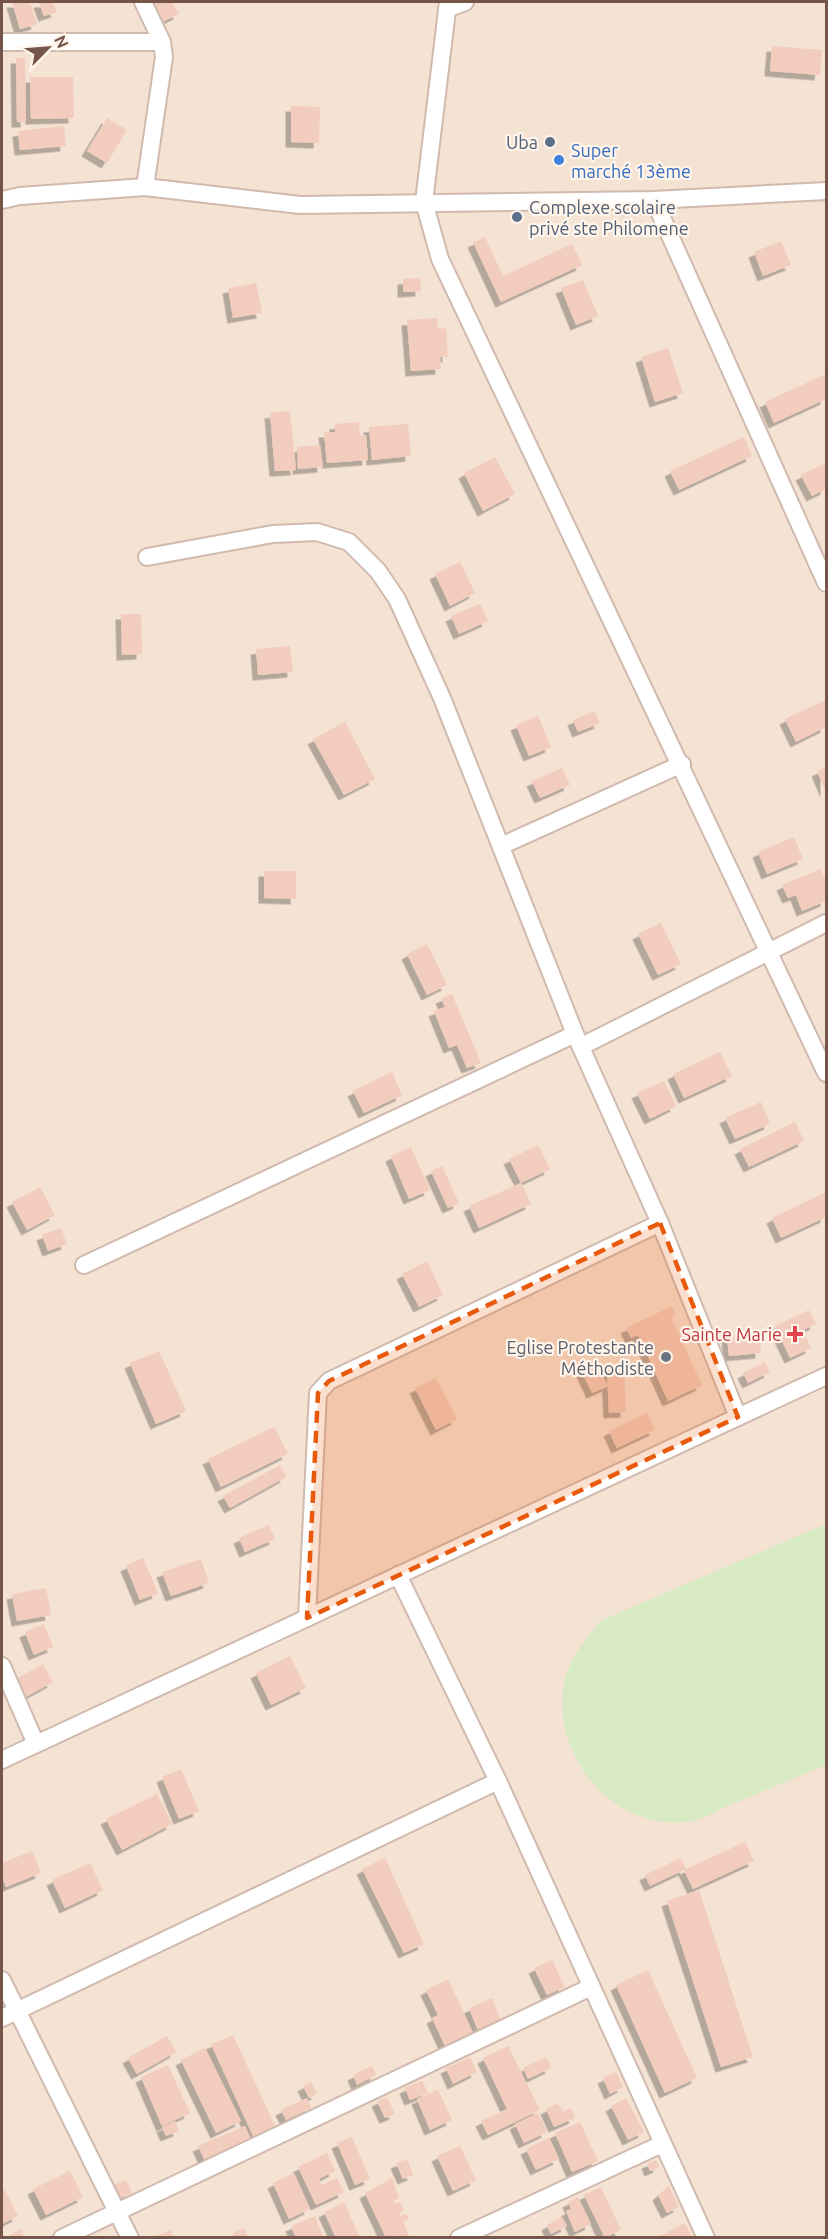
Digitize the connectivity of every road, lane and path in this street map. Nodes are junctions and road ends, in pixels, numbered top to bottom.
1 (142, 2) edge
2 (465, 2) edge
3 (448, 5) edge
4 (2, 42) edge
5 (162, 42) junction
6 (145, 187) junction
7 (826, 190) edge
8 (2, 200) edge
9 (654, 200) junction
10 (424, 202) junction
11 (147, 557) dead end
12 (826, 583) edge
13 (682, 764) junction
14 (501, 846) junction
15 (826, 923) edge
16 (768, 951) junction
17 (578, 1040) junction
18 (826, 1073) edge
19 (660, 1223) junction
20 (84, 1265) dead end
21 (826, 1376) edge
22 (738, 1417) junction
23 (398, 1575) junction
24 (307, 1618) junction
25 (2, 1666) edge
26 (36, 1744) junction
27 (2, 1760) edge
28 (498, 1781) junction
29 (2, 1980) edge
30 (591, 1987) junction
31 (9, 2015) edge
32 (662, 2144) junction
33 (118, 2212) junction
34 (62, 2238) edge
35 (130, 2238) edge
36 (459, 2238) edge
37 (706, 2238) edge

1 - 5 street
2 - 3 street
3 - 10 street
4 - 5 street
5 - 6 street
6 - 8 street
6 - 10 street
7 - 9 street
9 - 10 street
9 - 12 street
10 - 13 street
11 - 14 street
13 - 14 street
13 - 16 street
14 - 17 street
15 - 16 street
16 - 17 street
16 - 18 street
17 - 19 street
17 - 20 street
19 - 22 street
19 - 24 street
21 - 22 street
22 - 23 street
23 - 24 street
23 - 28 street
24 - 26 street
25 - 26 street
26 - 27 street
28 - 30 street
28 - 31 street
29 - 31 street
30 - 32 street
30 - 33 street
31 - 33 street
32 - 36 street
32 - 37 street
33 - 34 street
33 - 35 street

